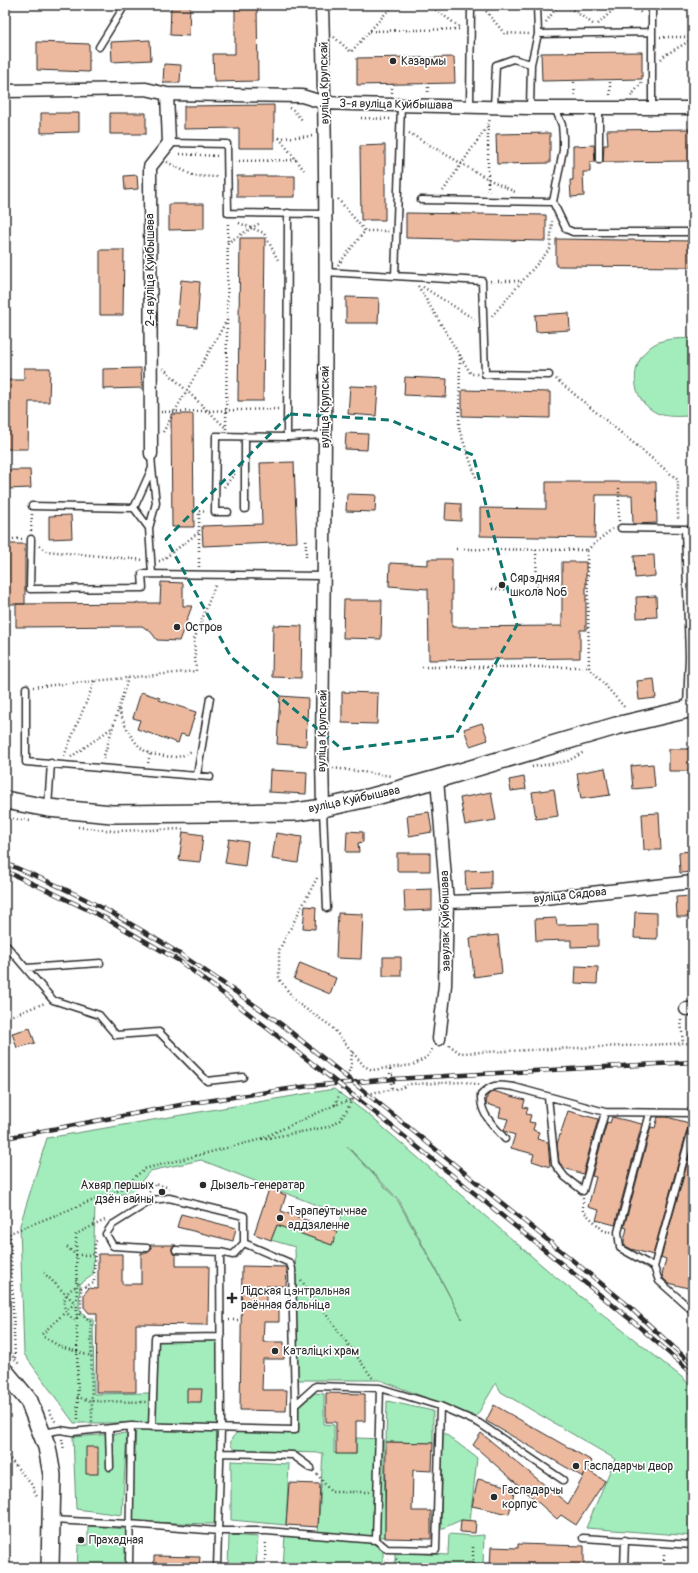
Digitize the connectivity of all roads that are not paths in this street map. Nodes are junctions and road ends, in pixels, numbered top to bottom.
1 (125, 5) edge
2 (322, 5) edge
3 (471, 5) edge
4 (537, 5) edge
5 (652, 5) edge
6 (538, 34) junction
7 (652, 34) junction
8 (99, 47) dead end
9 (531, 64) junction
10 (5, 91) edge
11 (168, 94) junction
12 (325, 103) junction
13 (401, 105) junction
14 (470, 106) junction
15 (494, 107) junction
16 (530, 108) junction
17 (555, 108) junction
18 (599, 108) junction
19 (652, 108) junction
20 (693, 108) edge
21 (169, 144) junction
22 (599, 160) dead end
23 (421, 200) dead end
24 (553, 202) junction
25 (288, 213) junction
26 (325, 214) junction
27 (693, 232) edge
28 (325, 272) junction
29 (395, 276) junction
30 (551, 376) road end
31 (325, 435) junction
32 (245, 436) junction
33 (287, 437) junction
34 (151, 454) joint
35 (152, 468) junction
36 (32, 506) road end
37 (134, 508) junction
38 (245, 510) dead end
39 (228, 512) dead end
40 (620, 526) road end
41 (149, 528) junction
42 (31, 539) road end
43 (690, 549) edge
44 (152, 574) junction
45 (324, 576) junction
46 (691, 654) edge
47 (26, 688) road end
48 (210, 698) dead end
49 (690, 708) edge
50 (51, 764) junction
51 (197, 775) junction
52 (210, 777) dead end
53 (437, 779) junction
54 (5, 800) edge
55 (48, 808) junction
56 (323, 808) junction
57 (693, 882) edge
58 (447, 902) junction
59 (327, 908) dead end
60 (5, 944) edge
61 (100, 963) dead end
62 (26, 968) junction
63 (439, 1039) road end
64 (243, 1077) dead end
65 (548, 1097) junction
66 (605, 1112) junction
67 (650, 1113) junction
68 (693, 1113) edge
69 (693, 1126) edge
70 (505, 1138) dead end
71 (244, 1243) junction
72 (146, 1248) dead end
73 (176, 1250) dead end
74 (220, 1252) junction
75 (654, 1267) junction
76 (693, 1300) edge
77 (692, 1310) edge
78 (221, 1337) junction
79 (5, 1372) edge
80 (380, 1388) junction
81 (296, 1405) junction
82 (440, 1406) junction
83 (131, 1426) junction
84 (152, 1427) junction
85 (109, 1429) junction
86 (221, 1429) junction
87 (42, 1433) junction
88 (221, 1453) junction
89 (110, 1467) dead end
90 (311, 1468) road end
91 (563, 1480) dead end
92 (52, 1520) junction
93 (129, 1524) junction
94 (219, 1531) junction
95 (583, 1538) dead end
96 (376, 1540) junction
97 (624, 1540) junction
98 (693, 1545) edge
99 (50, 1568) edge
100 (129, 1568) edge
101 (217, 1568) edge
102 (624, 1568) edge

1 - 8 lane
2 - 12 street, вуліца Крупскай
3 - 14 lane
4 - 6 lane
5 - 7 lane
6 - 7 lane
6 - 9 lane
7 - 19 lane
9 - 15 lane
9 - 16 lane
10 - 11 street, 3-я вуліца Куйбышава
11 - 12 street, 3-я вуліца Куйбышава
11 - 21 street
12 - 13 street, 3-я вуліца Куйбышава
12 - 26 street, вуліца Крупскай
13 - 14 street, 3-я вуліца Куйбышава
13 - 29 lane
14 - 15 street, 3-я вуліца Куйбышава
15 - 16 street, 3-я вуліца Куйбышава
16 - 17 street, 3-я вуліца Куйбышава
17 - 18 street, 3-я вуліца Куйбышава
17 - 24 lane
18 - 19 street, 3-я вуліца Куйбышава
18 - 22 lane
19 - 20 street, 3-я вуліца Куйбышава
21 - 25 lane
21 - 34 street, 2-я вуліца Куйбышава
23 - 24 lane
24 - 27 lane
25 - 26 lane
25 - 33 lane
26 - 28 street, вуліца Крупскай
28 - 29 lane
28 - 31 street, вуліца Крупскай
29 - 30 lane
31 - 33 lane
31 - 45 street, вуліца Крупскай
32 - 33 lane
32 - 38 lane
32 - 39 lane
34 - 35 lane
35 - 37 lane
35 - 41 lane
36 - 37 lane
37 - 41 lane
40 - 43 lane
41 - 44 lane
42 - 44 lane
43 - 46 lane
44 - 45 lane
45 - 56 street, вуліца Крупскай
46 - 49 lane
47 - 50 lane
48 - 51 lane
49 - 53 main road, вуліца Куйбышава
50 - 51 lane
50 - 55 lane
51 - 52 lane
53 - 56 main road, вуліца Куйбышава
53 - 58 street, завулак Куйбышава
54 - 55 main road, вуліца Куйбышава
55 - 56 main road, вуліца Куйбышава
56 - 59 lane
57 - 58 street, вуліца Сядова
58 - 63 street, завулак Куйбышава
60 - 62 lane
61 - 62 lane
62 - 64 lane
65 - 66 lane
65 - 66 lane
65 - 70 lane
66 - 67 lane
67 - 68 lane
67 - 75 lane
69 - 75 lane
71 - 72 lane
71 - 74 lane
71 - 81 lane
73 - 74 lane
74 - 78 lane
75 - 77 lane
76 - 77 lane
78 - 84 lane
78 - 86 lane
79 - 87 main road
80 - 81 lane
80 - 82 lane
80 - 96 lane
81 - 86 lane
82 - 91 lane
82 - 96 lane
83 - 84 lane
83 - 85 lane
83 - 93 lane
84 - 86 lane
85 - 87 lane
85 - 89 lane
86 - 88 lane
87 - 92 main road
88 - 90 lane
88 - 94 lane
92 - 93 lane
92 - 99 main road
93 - 94 lane
93 - 100 lane
94 - 96 lane
94 - 101 lane
95 - 97 lane
97 - 98 lane
97 - 102 lane

